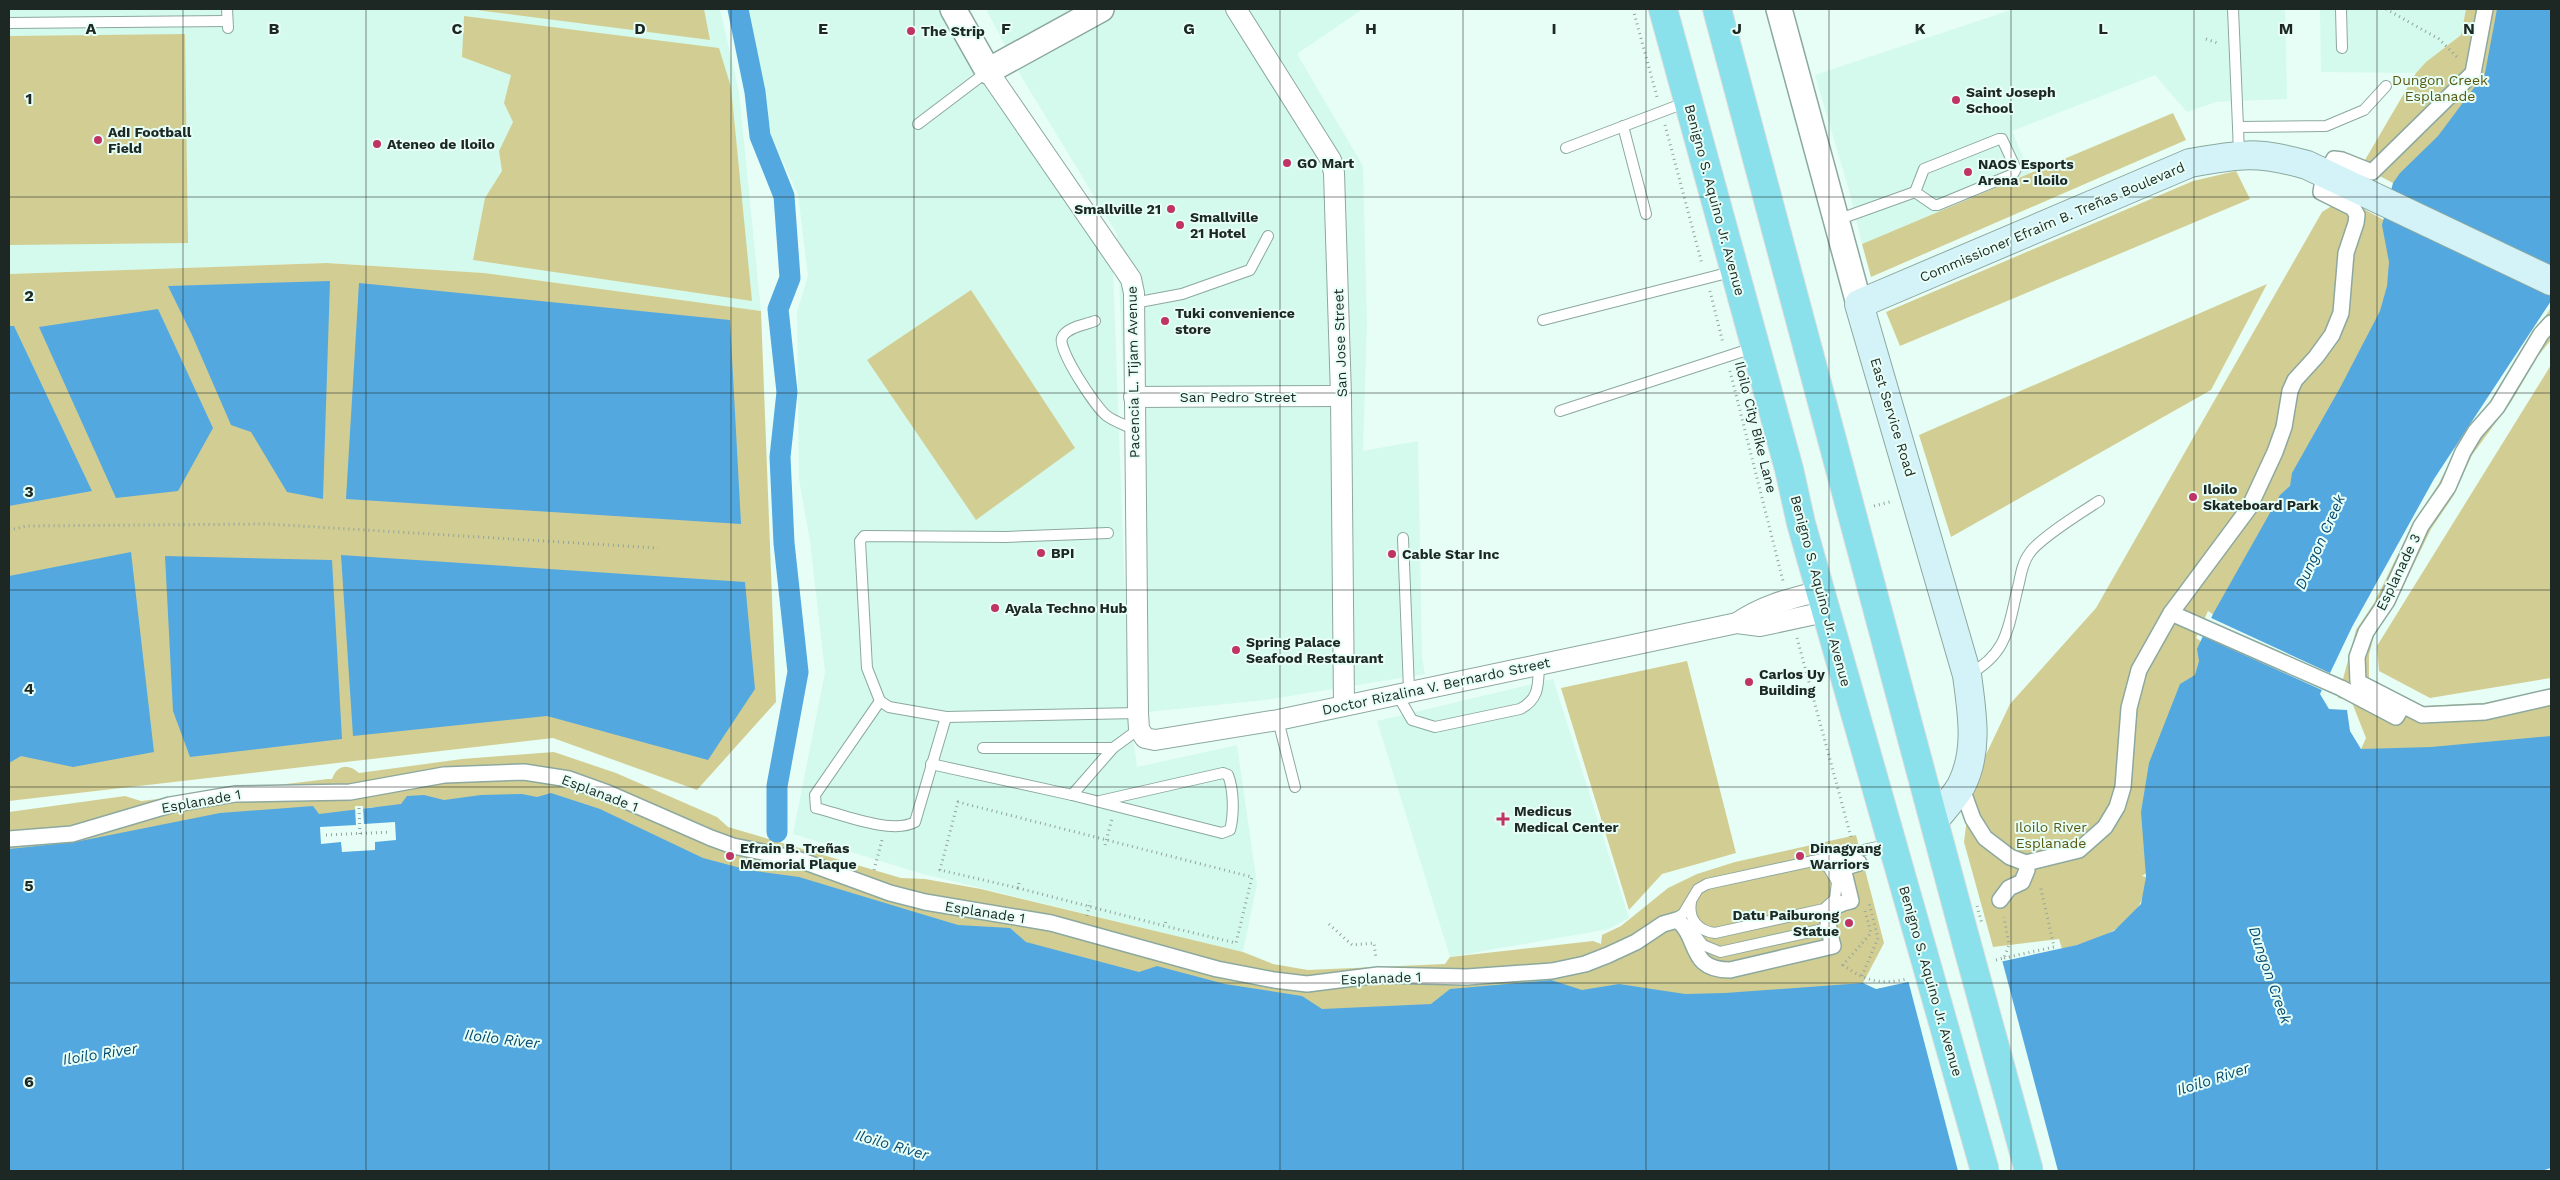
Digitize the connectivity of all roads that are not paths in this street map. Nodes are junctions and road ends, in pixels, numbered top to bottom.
1 (227, 9) edge
2 (953, 9) edge
3 (1101, 9) edge
4 (1236, 9) edge
5 (1663, 9) edge
6 (1717, 9) edge
7 (1779, 9) edge
8 (2233, 9) edge
9 (2341, 9) edge
10 (2485, 9) edge
11 (9, 23) edge
12 (2342, 48) dead end
13 (988, 71) junction
14 (2386, 86) dead end
15 (1688, 102) junction
16 (918, 124) dead end
17 (1623, 126) junction
18 (2238, 127) junction
19 (1566, 148) dead end
20 (2239, 154) junction
21 (2333, 176) junction
22 (1915, 192) junction
23 (1646, 214) dead end
24 (1837, 220) junction
25 (1268, 236) dead end
26 (1736, 271) junction
27 (2551, 281) edge
28 (1134, 303) junction
29 (1859, 304) junction
30 (1543, 320) dead end
31 (1095, 321) dead end
32 (2551, 324) edge
33 (1755, 347) junction
34 (1341, 396) junction
35 (1134, 398) junction
36 (1560, 411) dead end
37 (1135, 430) junction
38 (2099, 501) dead end
39 (1108, 533) dead end
40 (1403, 538) dead end
41 (1823, 602) junction
42 (2171, 613) junction
43 (1736, 623) junction
44 (1539, 664) junction
45 (1967, 675) junction
46 (1403, 692) junction
47 (2551, 697) edge
48 (880, 701) junction
49 (1344, 705) junction
50 (2402, 707) junction
51 (946, 717) junction
52 (1278, 720) junction
53 (1139, 721) junction
54 (983, 748) dead end
55 (1114, 748) junction
56 (932, 764) junction
57 (1961, 786) junction
58 (1295, 787) dead end
59 (1072, 795) junction
60 (1100, 802) junction
61 (1935, 820) junction
62 (9, 839) edge
63 (1892, 844) junction
64 (1857, 857) junction
65 (2030, 862) junction
66 (1803, 863) junction
67 (1693, 896) junction
68 (2000, 900) road end
69 (1687, 909) junction
70 (1671, 921) junction
71 (1828, 928) junction
72 (1985, 1171) edge
73 (2029, 1171) edge

1 - 11 lane
2 - 13 street, Pacencia L. Tijam Avenue
3 - 13 street
4 - 34 street, San Jose Street
5 - 15 highway, Benigno S. Aquino Jr. Avenue
6 - 61 highway
7 - 24 street, East Service Road
8 - 18 lane
9 - 12 lane
10 - 21 street
13 - 16 lane
13 - 28 street, Pacencia L. Tijam Avenue
14 - 18 lane
15 - 17 lane
15 - 26 highway, Benigno S. Aquino Jr. Avenue
17 - 19 lane
17 - 23 lane
18 - 20 lane
20 - 21 main road, Commissioner Efraim B. Treñas Boulevard
20 - 29 main road, Commissioner Efraim B. Treñas Boulevard
21 - 27 main road, Commissioner Efraim B. Treñas Boulevard
21 - 42 street
22 - 22 lane
22 - 24 lane
24 - 29 street, East Service Road
25 - 28 lane
26 - 30 lane
26 - 33 highway, Benigno S. Aquino Jr. Avenue
28 - 35 street, Pacencia L. Tijam Avenue
29 - 45 main road, East Service Road
31 - 37 lane
32 - 50 street, Esplanade 3
33 - 36 lane
33 - 41 highway, Benigno S. Aquino Jr. Avenue
34 - 35 street, San Pedro Street
34 - 49 street, San Jose Street
35 - 37 street, Pacencia L. Tijam Avenue
37 - 53 street, Pacencia L. Tijam Avenue
38 - 45 lane
39 - 48 lane
40 - 46 lane
41 - 43 street, Doctor Rizalina V. Bernardo Street
41 - 43 street, Doctor Rizalina V. Bernardo Street
41 - 63 highway, Benigno S. Aquino Jr. Avenue
42 - 50 street
42 - 65 street
43 - 44 street, Doctor Rizalina V. Bernardo Street
44 - 46 street, Doctor Rizalina V. Bernardo Street
44 - 46 lane
45 - 57 main road, East Service Road
46 - 49 street, Doctor Rizalina V. Bernardo Street
47 - 50 street, Esplanade 3
48 - 51 lane
48 - 56 lane
49 - 52 street, Doctor Rizalina V. Bernardo Street
51 - 53 lane
51 - 56 lane
52 - 53 street, Doctor Rizalina V. Bernardo Street
52 - 58 lane
53 - 55 lane
54 - 55 lane
55 - 59 lane
56 - 59 lane
57 - 61 main road, East Service Road
57 - 65 street
59 - 60 lane
60 - 60 lane
61 - 73 highway, bridge
62 - 70 street, Esplanade 1
63 - 64 lane
63 - 72 highway, Benigno S. Aquino Jr. Avenue, bridge
64 - 66 lane
64 - 71 street
65 - 68 street
66 - 67 lane
66 - 67 lane
67 - 69 lane
69 - 70 lane
69 - 71 lane
70 - 71 street

